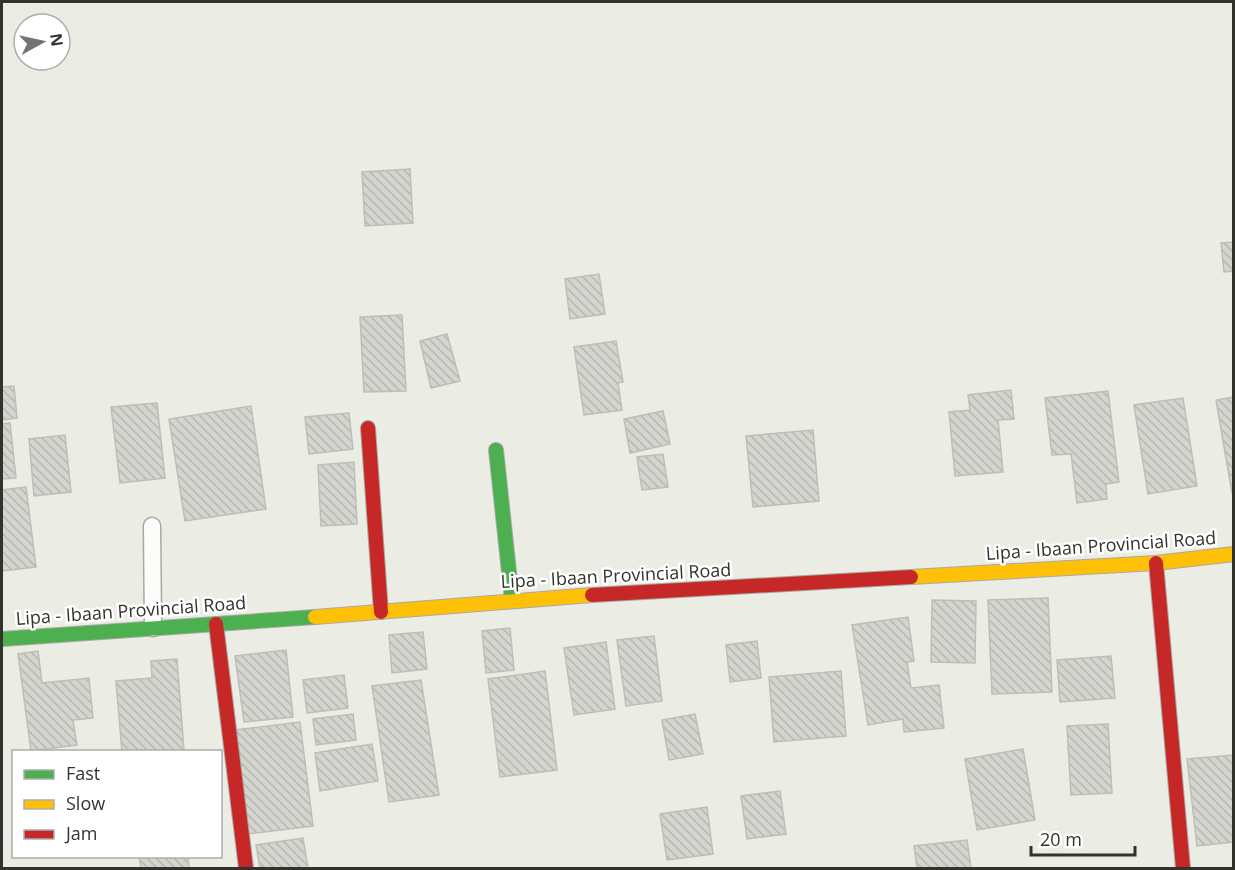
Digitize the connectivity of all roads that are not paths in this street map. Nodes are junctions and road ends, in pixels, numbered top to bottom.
1 (368, 428) dead end
2 (496, 450) dead end
3 (152, 526) dead end
4 (1233, 554) edge
5 (1156, 563) junction
6 (512, 600) junction
7 (381, 612) junction
8 (216, 624) junction
9 (153, 628) junction
10 (2, 639) edge
11 (246, 868) edge
12 (1183, 868) edge

1 - 7 main road
2 - 6 main road
3 - 9 lane
4 - 5 main road, Lipa - Ibaan Provincial Road
5 - 6 main road, Lipa - Ibaan Provincial Road
5 - 12 main road
6 - 7 main road, Lipa - Ibaan Provincial Road
7 - 8 main road, Lipa - Ibaan Provincial Road
8 - 9 main road, Lipa - Ibaan Provincial Road
8 - 11 main road
9 - 10 main road, Lipa - Ibaan Provincial Road

